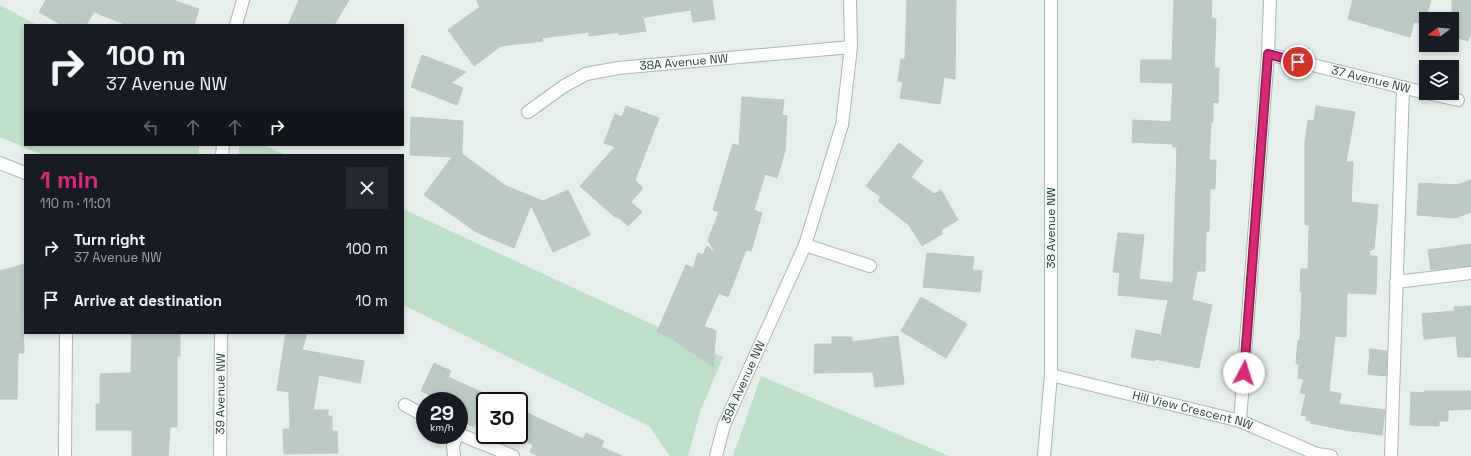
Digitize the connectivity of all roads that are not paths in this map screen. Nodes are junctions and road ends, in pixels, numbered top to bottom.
1 (243, 0) edge
2 (850, 0) edge
3 (1051, 0) edge
4 (1270, 0) edge
5 (236, 24) edge
6 (851, 47) junction
7 (1268, 54) junction
8 (1403, 87) junction
9 (1419, 91) edge
10 (528, 112) dead end
11 (0, 163) edge
12 (24, 173) edge
13 (805, 245) junction
14 (870, 266) dead end
15 (1471, 272) edge
16 (1396, 282) junction
17 (66, 334) edge
18 (221, 334) edge
19 (1051, 375) junction
20 (405, 405) dead end
21 (416, 411) edge
22 (1240, 421) junction
23 (468, 438) edge
24 (455, 444) edge
25 (65, 456) edge
26 (220, 456) edge
27 (454, 456) edge
28 (513, 456) edge
29 (716, 456) edge
30 (1044, 456) edge
31 (1331, 456) edge
32 (1391, 456) edge

1 - 5 street
2 - 6 street, 38A Avenue NW
3 - 19 street, 38 Avenue NW
4 - 7 street
6 - 10 street, 38A Avenue NW
6 - 13 street, 38A Avenue NW
7 - 8 street, 37 Avenue NW
7 - 22 street
8 - 9 street, 37 Avenue NW
8 - 16 street
11 - 12 street
13 - 14 street
13 - 29 street, 38A Avenue NW
15 - 16 street
16 - 32 street
17 - 25 street
18 - 26 street, 39 Avenue NW
19 - 22 street, Hill View Crescent NW
19 - 30 street, 38 Avenue NW
20 - 21 street
22 - 31 street, Hill View Crescent NW
23 - 28 street
24 - 27 street

